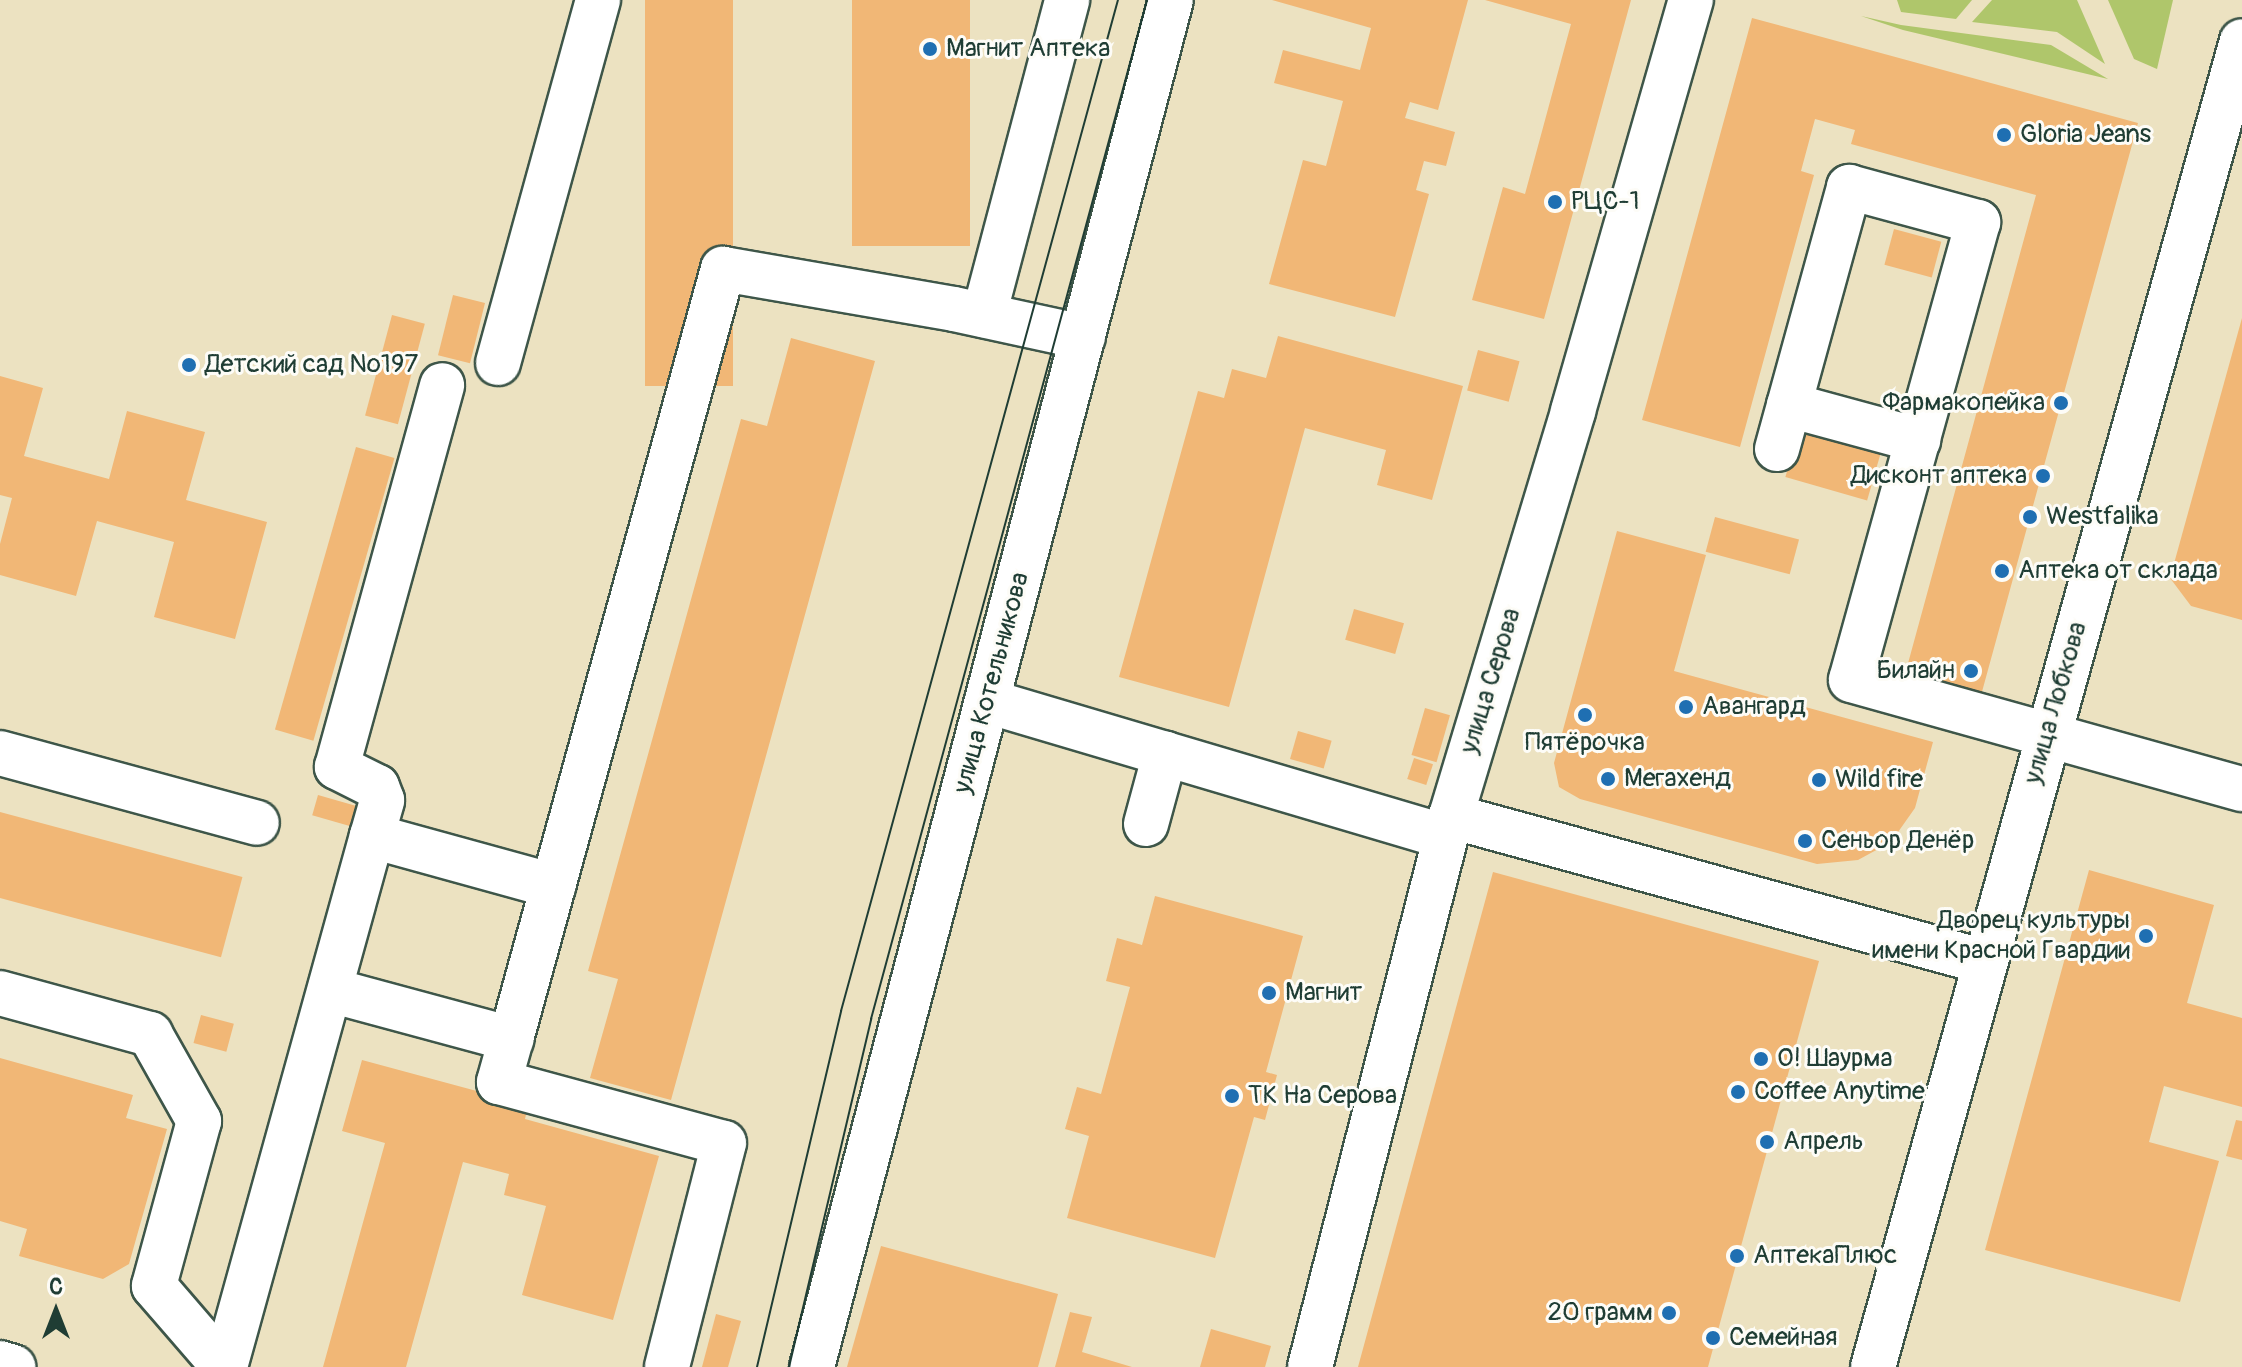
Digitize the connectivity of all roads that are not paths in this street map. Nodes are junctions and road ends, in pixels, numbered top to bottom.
1 (598, 0) edge
2 (1067, 0) edge
3 (1171, 0) edge
4 (1691, 0) edge
5 (2242, 41) edge
6 (984, 315) junction
7 (1083, 337) junction
8 (498, 363) dead end
9 (442, 385) dead end
10 (1789, 405) junction
11 (1918, 440) junction
12 (1777, 449) dead end
13 (987, 701) junction
14 (2046, 736) junction
15 (0, 753) edge
16 (1165, 754) junction
17 (2242, 789) edge
18 (257, 823) dead end
19 (1146, 824) dead end
20 (1448, 827) junction
21 (372, 836) junction
22 (553, 886) junction
23 (1985, 962) junction
24 (330, 990) junction
25 (0, 993) edge
26 (511, 1039) junction
27 (0, 1363) edge
28 (13, 1367) edge
29 (224, 1367) edge
30 (667, 1367) edge
31 (812, 1367) edge
32 (1310, 1367) edge
33 (1873, 1367) edge

1 - 8 street
2 - 6 street
3 - 7 street, улица Котельникова
4 - 20 street, улица Серова
5 - 14 street, улица Лобкова
6 - 7 street
6 - 22 street
7 - 13 street, улица Котельникова
9 - 21 street
10 - 11 street
10 - 11 street
10 - 12 street
11 - 14 street
13 - 16 street
13 - 31 street, улица Котельникова
14 - 17 street
14 - 23 street, улица Лобкова
15 - 18 street
16 - 19 street
16 - 20 street
20 - 23 street
20 - 32 street, улица Серова
21 - 22 street
21 - 24 street
22 - 26 street
23 - 33 street, улица Лобкова
24 - 26 street
24 - 29 street
25 - 29 street
26 - 30 street
27 - 28 street

